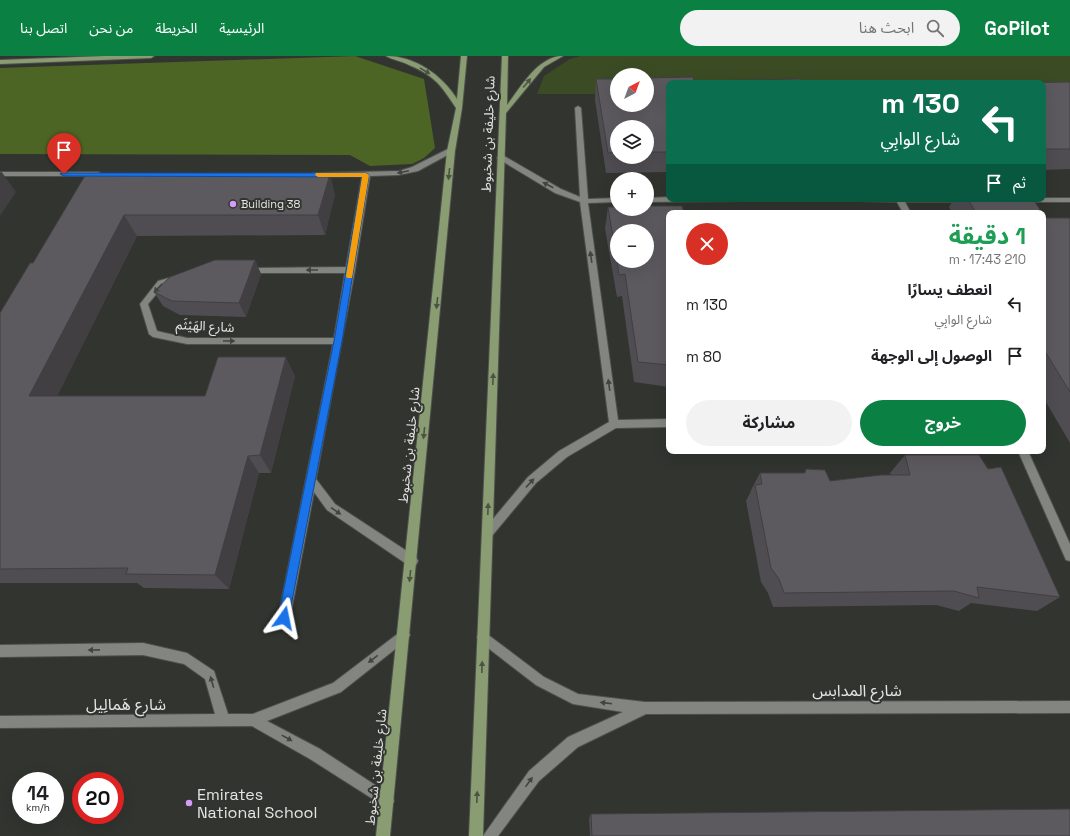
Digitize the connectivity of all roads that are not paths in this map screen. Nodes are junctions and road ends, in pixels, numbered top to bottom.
1 (151, 56) edge
2 (389, 56) edge
3 (464, 56) edge
4 (505, 56) edge
5 (560, 56) edge
6 (0, 62) edge
7 (459, 108) junction
8 (578, 108) dead end
9 (503, 113) junction
10 (451, 151) junction
11 (501, 158) junction
12 (0, 174) edge
13 (103, 174) edge
14 (310, 175) edge
15 (366, 175) junction
16 (584, 200) junction
17 (610, 200) edge
18 (654, 200) edge
19 (666, 200) edge
20 (1046, 200) edge
21 (1070, 200) edge
22 (235, 270) edge
23 (351, 270) junction
24 (183, 277) edge
25 (338, 341) junction
26 (666, 423) edge
27 (614, 424) junction
28 (1024, 454) edge
29 (312, 481) junction
30 (487, 534) junction
31 (1070, 556) edge
32 (412, 561) junction
33 (284, 618) dead end
34 (404, 635) junction
35 (483, 637) junction
36 (0, 651) edge
37 (1070, 707) edge
38 (645, 708) junction
39 (223, 720) junction
40 (253, 720) junction
41 (0, 722) edge
42 (387, 801) junction
43 (383, 836) edge
44 (476, 836) edge
45 (490, 836) edge

1 - 6 main road
2 -> 7 main road
3 - 7 main road, شارع خليفة بن شخبوط
4 - 9 main road, شارع خليفة بن شخبوط
9 -> 5 main road
7 - 10 main road, شارع خليفة بن شخبوط
8 - 16 street
9 - 11 main road, شارع خليفة بن شخبوط
10 -> 15 street
10 -> 32 main road, شارع خليفة بن شخبوط
16 -> 11 street
30 -> 11 main road, شارع خليفة بن شخبوط
12 - 13 street
14 - 15 street
15 - 23 street
16 - 17 street
27 -> 16 street
18 - 19 street
20 - 21 street
23 -> 22 street
23 - 25 street
24 -> 25 street, شارع الهَيْثَم
25 - 29 street
26 - 27 street
30 -> 27 street
28 - 31 street
29 -> 32 street
29 - 33 street
30 - 35 main road, شارع خليفة بن شخبوط
32 -> 34 main road, شارع خليفة بن شخبوط
34 -> 40 street, شارع هَمالِيل
34 - 42 main road, شارع خليفة بن شخبوط
38 -> 35 street, شارع المدابس
44 -> 35 main road, شارع خليفة بن شخبوط
39 -> 36 street
37 - 38 street, شارع المدابس
45 -> 38 street, شارع المدابس
39 - 40 street, شارع هَمالِيل
39 - 41 street, شارع هَمالِيل
40 -> 42 street, شارع هَمالِيل
42 - 43 main road, شارع خليفة بن شخبوط

